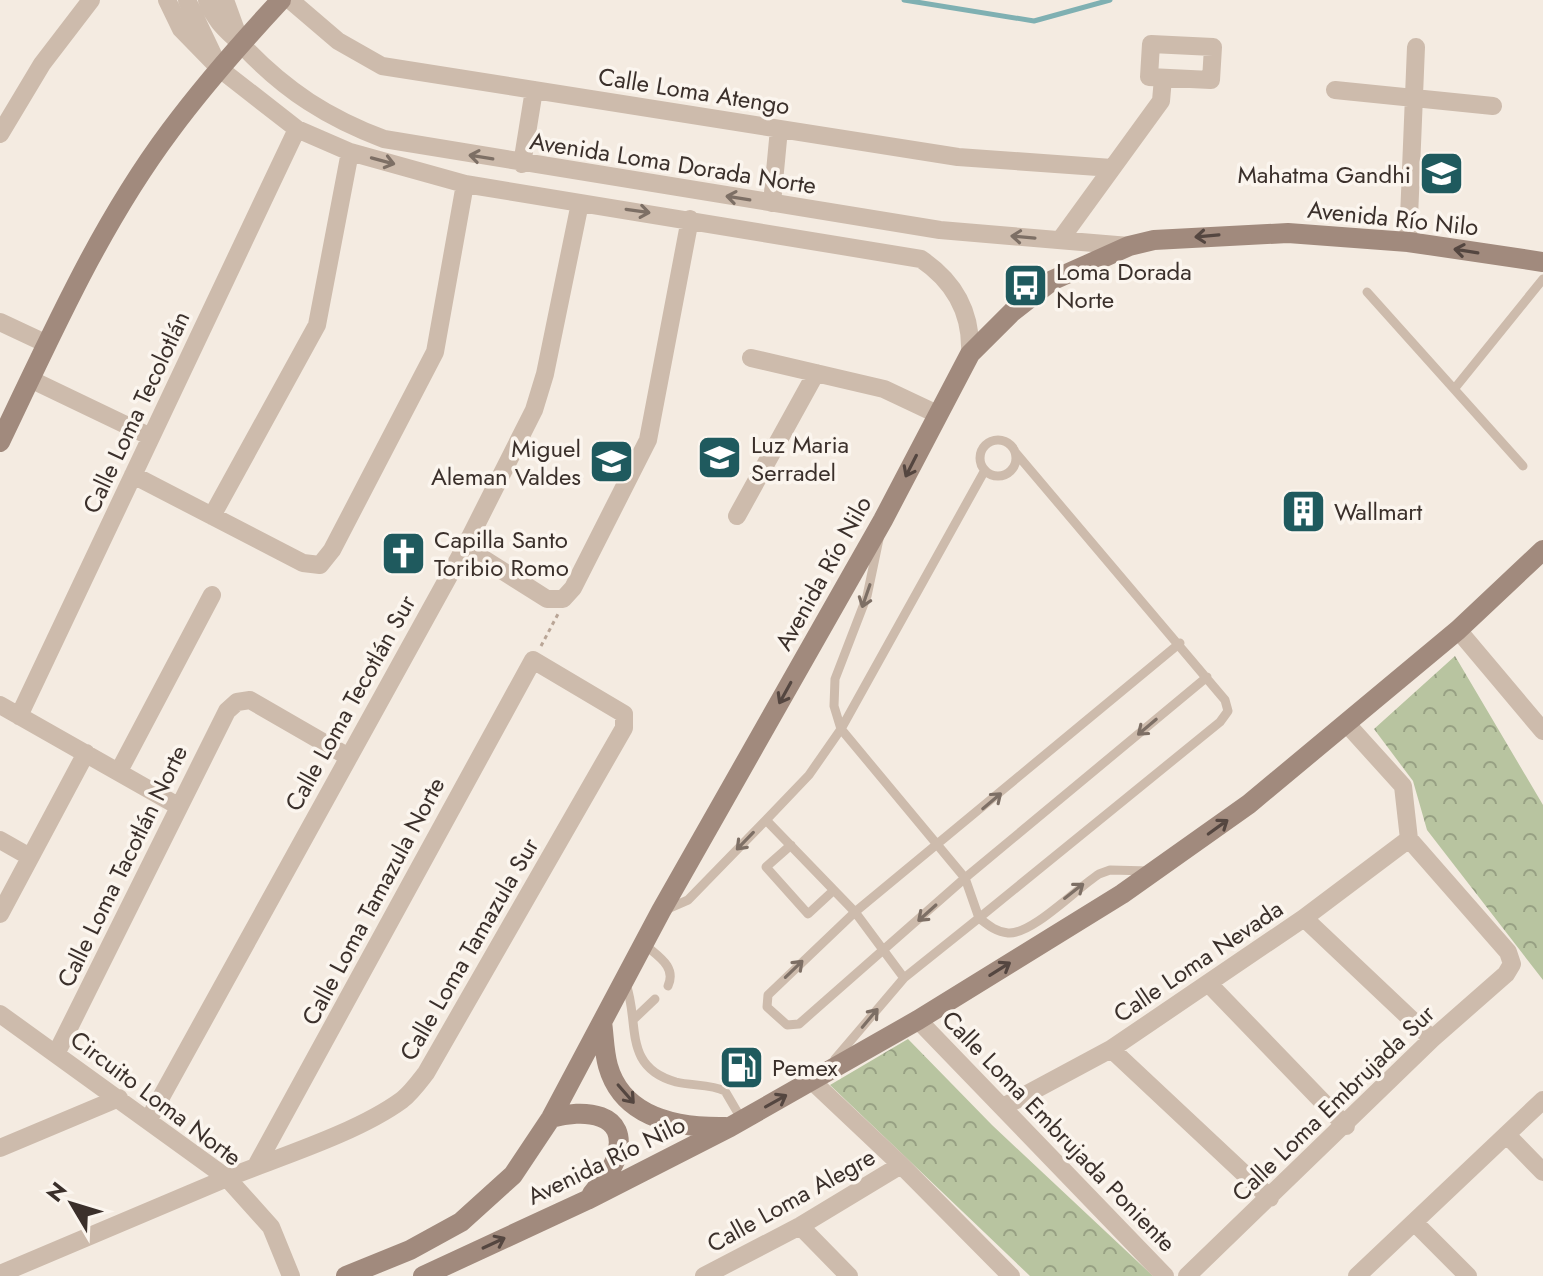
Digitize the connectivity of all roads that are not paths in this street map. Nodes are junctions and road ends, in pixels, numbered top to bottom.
1 (91, 0) edge
2 (167, 0) edge
3 (187, 0) edge
4 (207, 0) edge
5 (225, 0) edge
6 (281, 0) edge
7 (290, 0) edge
8 (241, 44) junction
9 (1416, 47) dead end
10 (220, 69) junction
11 (1163, 78) dead end
12 (534, 90) junction
13 (1335, 90) dead end
14 (1414, 98) junction
15 (1493, 106) dead end
16 (5, 113) edge
17 (297, 129) junction
18 (779, 129) junction
19 (0, 134) edge
20 (350, 152) junction
21 (522, 164) junction
22 (1112, 168) junction
23 (465, 184) junction
24 (580, 203) junction
25 (772, 203) junction
26 (690, 219) junction
27 (1060, 240) junction
28 (1408, 242) junction
29 (1129, 246) junction
30 (1543, 262) edge
31 (1543, 279) edge
32 (1367, 292) dead end
33 (0, 322) edge
34 (47, 344) junction
35 (970, 354) junction
36 (751, 358) dead end
37 (816, 373) junction
38 (30, 379) junction
39 (1455, 388) junction
40 (937, 414) junction
41 (151, 437) junction
42 (0, 442) edge
43 (1015, 452) junction
44 (1523, 466) dead end
45 (985, 470) junction
46 (133, 475) junction
47 (212, 516) junction
48 (737, 516) dead end
49 (883, 520) junction
50 (465, 547) junction
51 (1539, 560) edge
52 (212, 595) dead end
53 (1458, 630) junction
54 (1180, 643) junction
55 (533, 660) joint
56 (1207, 677) junction
57 (0, 705) edge
58 (19, 716) junction
59 (1346, 723) junction
60 (841, 729) junction
61 (1543, 731) edge
62 (86, 753) junction
63 (347, 756) junction
64 (119, 771) junction
65 (178, 806) junction
66 (766, 820) junction
67 (1409, 839) junction
68 (0, 840) edge
69 (940, 844) junction
70 (791, 845) junction
71 (30, 857) junction
72 (1158, 871) junction
73 (965, 878) junction
74 (834, 890) junction
75 (661, 911) junction
76 (855, 912) junction
77 (0, 914) edge
78 (979, 918) junction
79 (1304, 918) junction
80 (644, 944) junction
81 (884, 952) junction
82 (904, 978) junction
83 (625, 980) junction
84 (1209, 984) junction
85 (668, 986) dead end
86 (655, 999) dead end
87 (0, 1014) edge
88 (634, 1019) junction
89 (918, 1020) junction
90 (602, 1022) junction
91 (1432, 1039) junction
92 (1111, 1049) junction
93 (56, 1054) junction
94 (816, 1079) junction
95 (119, 1098) junction
96 (1543, 1100) edge
97 (1003, 1107) junction
98 (551, 1118) junction
99 (149, 1119) junction
100 (736, 1124) junction
101 (1346, 1126) junction
102 (1507, 1135) junction
103 (0, 1148) edge
104 (901, 1165) junction
105 (256, 1166) junction
106 (1543, 1172) edge
107 (227, 1178) junction
108 (1270, 1198) junction
109 (587, 1200) junction
110 (1414, 1222) junction
111 (800, 1226) junction
112 (0, 1274) edge
113 (709, 1275) edge
114 (291, 1276) edge
115 (346, 1276) edge
116 (423, 1276) edge
117 (849, 1276) edge
118 (1011, 1276) edge
119 (1165, 1276) edge
120 (1187, 1276) edge
121 (1357, 1276) edge
122 (1468, 1276) edge

1 - 16 street
2 - 10 street
3 - 10 street
4 - 8 street, Avenida Loma Dorada Norte
5 - 8 street, Avenida Loma Dorada Norte
6 - 8 main road
7 - 12 street, Calle Loma Atengo
8 - 10 main road
21 -> 8 street, Avenida Loma Dorada Norte
9 - 14 street
10 - 17 street
10 - 34 main road
11 - 22 street
12 - 18 street, Calle Loma Atengo
12 - 21 street
13 - 14 street
14 - 15 street
14 - 28 street
16 - 19 street
17 - 20 street
17 - 41 street, Calle Loma Tecolotlán
18 - 22 street, Calle Loma Atengo
18 - 25 street
20 -> 23 street
20 - 47 street
25 -> 21 street, Avenida Loma Dorada Norte
22 - 27 street
23 - 24 street
23 - 47 street
24 -> 26 street
24 - 50 street, Calle Loma Tecotlán Sur
27 -> 25 street, Avenida Loma Dorada Norte
26 - 35 street
26 - 50 street
27 - 29 street, Avenida Loma Dorada Norte
28 -> 29 main road, Avenida Río Nilo
30 -> 28 main road, Avenida Río Nilo
29 - 35 main road, Avenida Río Nilo
31 - 39 lane
32 - 39 lane
33 - 34 street
34 - 38 main road
35 - 40 main road, Avenida Río Nilo
36 - 37 street
37 - 40 street
37 - 48 street
38 - 41 street
38 - 42 main road
39 - 44 lane
40 -> 49 main road, Avenida Río Nilo
41 - 46 street, Calle Loma Tecolotlán
43 - 45 lane
43 - 45 lane
43 - 54 lane
45 - 60 lane
46 - 47 street
46 - 58 street, Calle Loma Tecolotlán
49 -> 60 lane
49 -> 75 main road, Avenida Río Nilo
50 - 63 street, Calle Loma Tecotlán Sur
51 - 53 main road, Avenida Río Nilo
52 - 64 street
53 - 59 main road, Avenida Río Nilo
53 - 61 street
54 - 56 lane
69 -> 54 lane
55 - 105 street, Calle Loma Tamazula Norte
55 - 105 street, Calle Loma Tamazula Sur
56 -> 73 lane
56 - 78 lane
57 - 58 street
58 - 62 street
59 - 67 street
72 -> 59 main road, Avenida Río Nilo
60 - 66 lane
60 - 69 lane
62 - 64 street
62 - 71 street
63 - 65 street, Calle Loma Tacotlán Norte
63 - 99 street, Calle Loma Tecotlán Sur
64 - 65 street
65 - 93 street, Calle Loma Tacotlán Norte
66 - 70 lane
66 -> 75 lane
67 - 79 street, Calle Loma Nevada
67 - 91 street, Calle Loma Embrujada Sur
68 - 71 street
69 - 73 lane
69 - 76 lane
70 - 74 lane
70 - 74 lane
71 - 77 street
78 -> 72 lane
89 -> 72 main road, Avenida Río Nilo
73 - 78 lane
73 -> 81 lane
74 - 76 lane
75 - 80 main road, Avenida Río Nilo
76 - 81 lane
81 -> 76 lane
78 - 82 lane
79 - 84 street, Calle Loma Nevada
79 - 91 street
80 - 83 main road, Avenida Río Nilo
80 - 85 lane
81 - 82 lane
94 -> 82 lane
83 - 88 lane
83 - 90 main road, Avenida Río Nilo
84 - 92 street, Calle Loma Nevada
84 - 101 street
86 - 88 lane
87 - 93 street, Circuito Loma Norte
88 - 100 lane
89 - 94 main road, Avenida Río Nilo
89 - 97 street, Calle Loma Embrujada Poniente
90 - 98 main road, Avenida Río Nilo
90 -> 100 main road
91 - 101 street, Calle Loma Embrujada Sur
92 - 97 street, Calle Loma Nevada
92 - 108 street
93 - 95 street, Circuito Loma Norte
100 -> 94 main road, Avenida Río Nilo
94 - 104 street
95 - 99 street, Circuito Loma Norte
95 - 103 street
96 - 102 street
97 - 119 street, Calle Loma Embrujada Poniente
98 - 109 main road
98 - 115 main road, Avenida Río Nilo
99 - 107 street, Circuito Loma Norte
100 - 109 main road, Avenida Río Nilo
101 - 108 street, Calle Loma Embrujada Sur
102 - 106 street
102 - 110 street
104 - 111 street, Calle Loma Alegre
104 - 118 street
105 - 107 street, Calle Loma Tamazula Sur
107 - 112 street, Calle Loma Tamazula Sur
107 - 114 street, Circuito Loma Norte
108 - 120 street, Calle Loma Embrujada Sur
116 -> 109 main road, Avenida Río Nilo
110 - 121 street
110 - 122 street
111 - 113 street, Calle Loma Alegre
111 - 117 street

